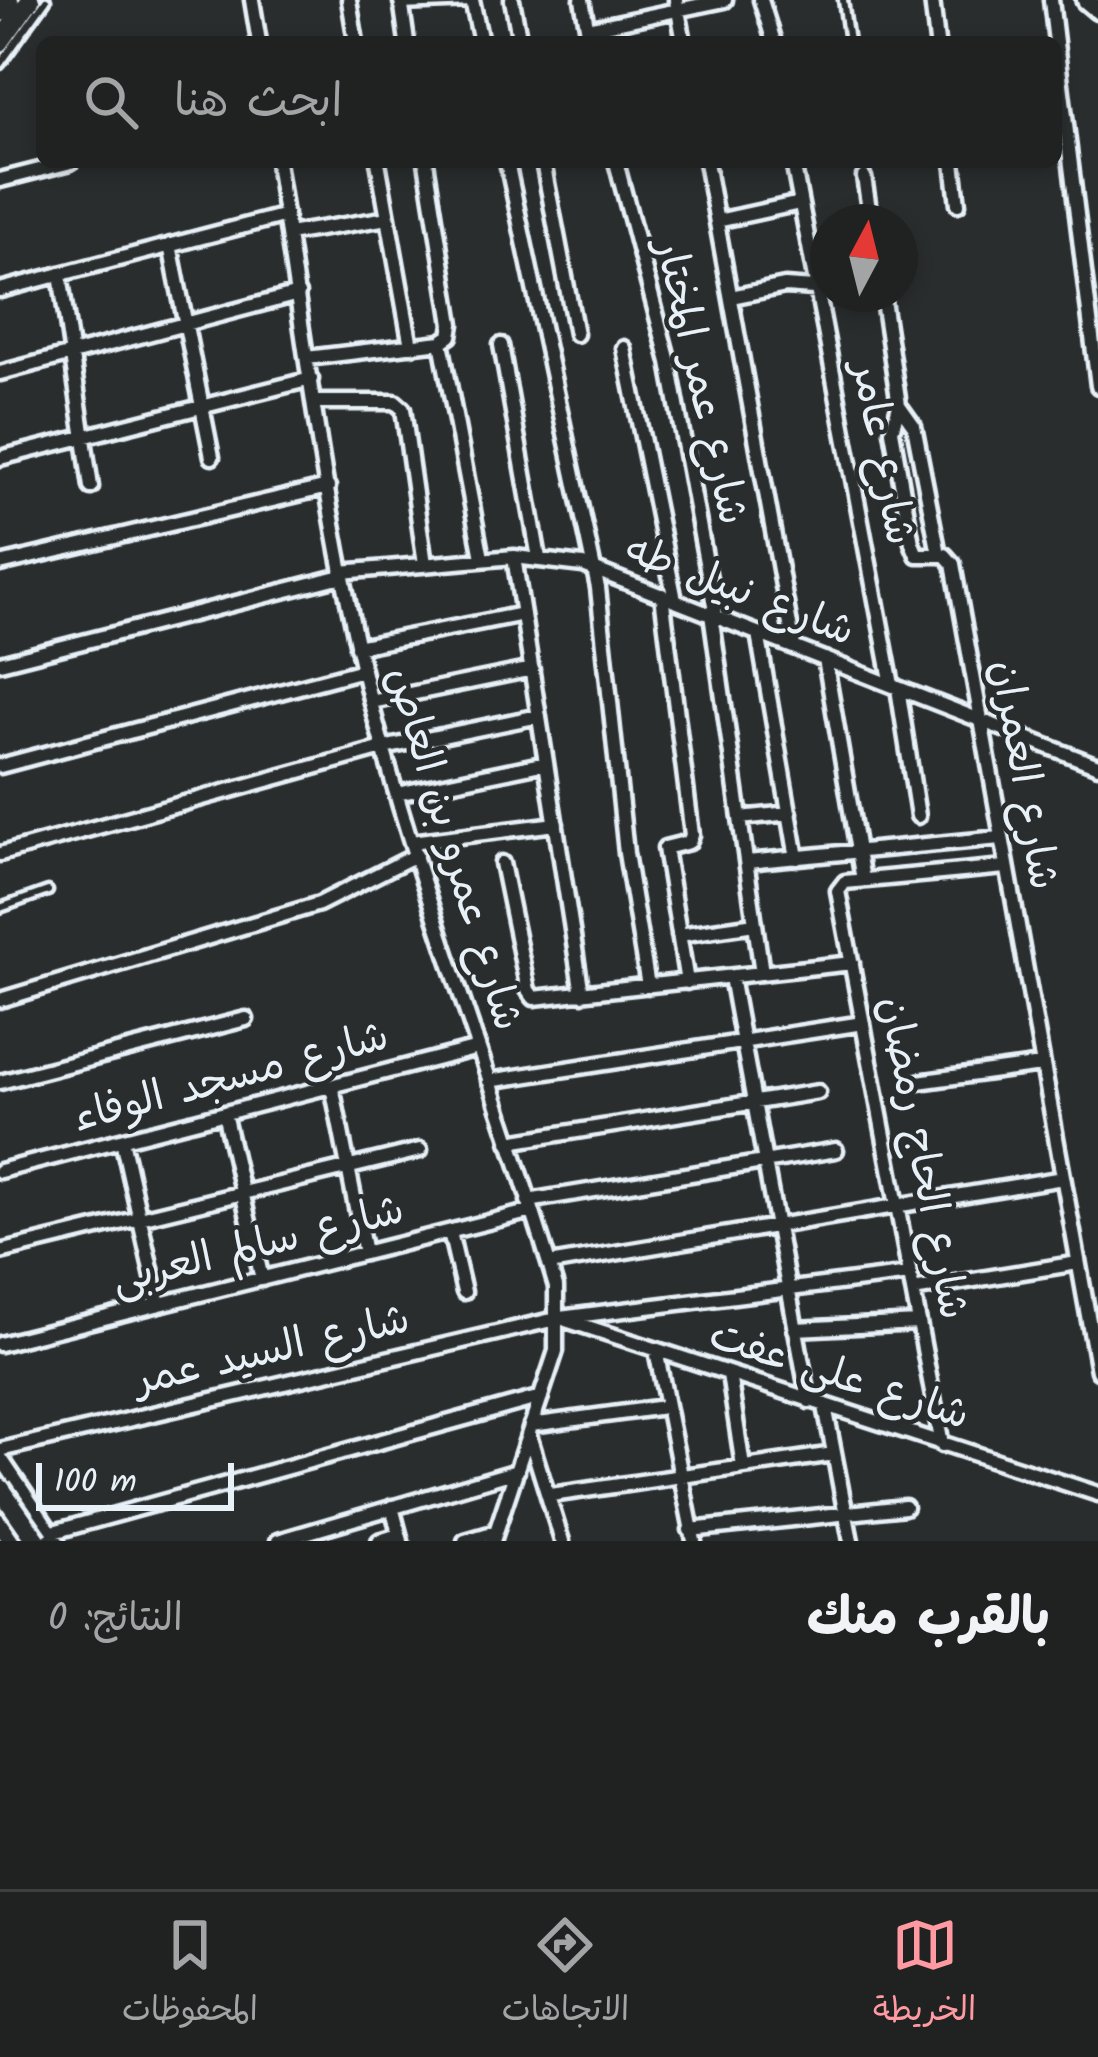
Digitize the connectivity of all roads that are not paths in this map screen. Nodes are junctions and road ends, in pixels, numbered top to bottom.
1 (9, 0) edge
2 (30, 0) edge
3 (46, 0) edge
4 (252, 0) edge
5 (349, 0) edge
6 (471, 0) edge
7 (512, 0) edge
8 (582, 0) edge
9 (725, 0) edge
10 (761, 0) edge
11 (843, 0) edge
12 (932, 0) edge
13 (1051, 0) edge
14 (1086, 0) edge
15 (401, 2) edge
16 (677, 5) edge
17 (1098, 10) edge
18 (0, 12) edge
19 (258, 36) edge
20 (355, 36) edge
21 (406, 36) edge
22 (480, 36) edge
23 (519, 36) edge
24 (589, 36) edge
25 (683, 36) edge
26 (772, 36) edge
27 (848, 36) edge
28 (936, 36) edge
29 (1055, 36) edge
30 (0, 41) edge
31 (0, 64) edge
32 (1062, 91) edge
33 (47, 168) edge
34 (279, 168) edge
35 (379, 168) edge
36 (427, 168) edge
37 (508, 168) edge
38 (544, 168) edge
39 (618, 168) edge
40 (707, 168) edge
41 (794, 168) edge
42 (954, 168) edge
43 (864, 177) dead end
44 (0, 180) edge
45 (800, 203) junction
46 (868, 204) edge
47 (958, 204) dead end
48 (286, 215) junction
49 (388, 218) junction
50 (717, 221) junction
51 (289, 234) junction
52 (810, 242) edge
53 (170, 245) junction
54 (60, 274) junction
55 (810, 287) edge
56 (0, 290) edge
57 (298, 294) junction
58 (731, 297) junction
59 (826, 312) edge
60 (886, 312) edge
61 (185, 324) junction
62 (576, 334) dead end
63 (441, 342) junction
64 (501, 345) dead end
65 (411, 346) junction
66 (624, 348) dead end
67 (71, 354) junction
68 (307, 358) junction
69 (0, 373) edge
70 (311, 379) junction
71 (1098, 386) edge
72 (315, 403) junction
73 (899, 405) junction
74 (202, 406) junction
75 (84, 436) junction
76 (212, 457) dead end
77 (0, 458) edge
78 (91, 487) dead end
79 (328, 487) junction
80 (939, 554) junction
81 (514, 557) junction
82 (482, 558) junction
83 (539, 558) junction
84 (0, 564) edge
85 (425, 564) junction
86 (594, 570) junction
87 (341, 574) junction
88 (668, 597) junction
89 (523, 614) junction
90 (714, 615) junction
91 (758, 633) junction
92 (0, 643) edge
93 (357, 647) junction
94 (794, 647) junction
95 (825, 659) junction
96 (2, 663) edge
97 (532, 669) junction
98 (363, 670) junction
99 (895, 687) junction
100 (371, 702) junction
101 (539, 716) junction
102 (978, 718) junction
103 (383, 748) junction
104 (546, 763) junction
105 (0, 766) edge
106 (1098, 766) edge
107 (397, 794) junction
108 (790, 813) junction
109 (918, 816) dead end
110 (740, 818) junction
111 (556, 824) junction
112 (1000, 838) junction
113 (414, 849) junction
114 (859, 852) junction
115 (0, 854) edge
116 (797, 858) junction
117 (747, 862) junction
118 (502, 863) dead end
119 (1005, 867) junction
120 (863, 880) junction
121 (49, 891) dead end
122 (0, 908) edge
123 (755, 924) junction
124 (679, 935) junction
125 (852, 963) junction
126 (762, 973) junction
127 (731, 977) junction
128 (687, 982) junction
129 (648, 986) junction
130 (582, 994) junction
131 (0, 1000) edge
132 (246, 1019) dead end
133 (862, 1023) junction
134 (743, 1041) junction
135 (478, 1048) junction
136 (1041, 1065) junction
137 (489, 1081) junction
138 (0, 1082) edge
139 (917, 1082) dead end
140 (332, 1086) junction
141 (818, 1092) dead end
142 (754, 1102) junction
143 (224, 1114) junction
144 (122, 1140) junction
145 (509, 1142) junction
146 (421, 1150) dead end
147 (836, 1150) dead end
148 (765, 1162) junction
149 (348, 1168) junction
150 (0, 1172) edge
151 (1063, 1178) junction
152 (242, 1194) junction
153 (896, 1202) junction
154 (530, 1206) junction
155 (140, 1219) junction
156 (776, 1224) junction
157 (450, 1232) junction
158 (0, 1252) edge
159 (365, 1253) junction
160 (1078, 1263) junction
161 (549, 1264) junction
162 (910, 1274) junction
163 (262, 1279) junction
164 (788, 1290) junction
165 (913, 1290) junction
166 (464, 1292) dead end
167 (159, 1304) junction
168 (560, 1318) junction
169 (919, 1323) junction
170 (795, 1329) junction
171 (0, 1344) edge
172 (656, 1350) junction
173 (1098, 1371) edge
174 (729, 1374) junction
175 (541, 1397) junction
176 (809, 1401) junction
177 (825, 1406) junction
178 (664, 1407) junction
179 (530, 1430) junction
180 (942, 1445) junction
181 (0, 1453) edge
182 (834, 1454) junction
183 (743, 1467) junction
184 (517, 1471) junction
185 (679, 1476) junction
186 (0, 1488) edge
187 (1098, 1494) edge
188 (550, 1495) junction
189 (905, 1507) dead end
190 (392, 1508) junction
191 (846, 1514) junction
192 (0, 1522) edge
193 (692, 1535) edge
194 (495, 1537) edge
195 (48, 1538) edge
196 (400, 1538) edge
197 (16, 1541) edge
198 (278, 1541) edge
199 (380, 1541) edge
200 (465, 1541) edge
201 (562, 1541) edge
202 (851, 1541) edge

1 - 18 main road
2 - 30 main road
3 - 31 lane
4 - 19 street
5 - 20 street
6 - 15 street
6 - 22 street
7 - 23 street
8 - 24 street
9 - 16 street
10 - 26 street
11 - 27 lane
12 - 28 street
13 - 29 street
14 - 17 street
15 - 21 street
16 - 24 street
16 - 25 street
32 - 71 street
33 - 44 street
34 - 48 street, شارع عمرو بن العاص
35 - 49 street
36 - 63 street
37 - 86 street
38 - 62 street
39 - 90 street, شارع عمر المختار
40 - 50 street
41 - 45 street, شارع عامر
42 - 47 street
43 - 46 street
45 - 50 street
45 - 52 street, شارع عامر
48 - 51 street, شارع عمرو بن العاص
48 - 53 street
49 - 51 street
49 - 65 street
50 - 58 street
51 - 57 street, شارع عمرو بن العاص
53 - 54 street
53 - 61 street
54 - 56 street
54 - 67 street
55 - 58 street
57 - 61 street
57 - 68 street, شارع عمرو بن العاص
58 - 94 street
59 - 99 street, شارع عامر
60 - 73 street, شارع العمران
61 - 67 street
61 - 74 street
63 - 65 street
63 - 82 street
64 - 83 street
65 - 68 street
66 - 88 street
67 - 69 street
67 - 75 street
68 - 70 street, شارع عمرو بن العاص
70 - 72 street, شارع عمرو بن العاص
70 - 74 street
72 - 79 street, شارع عمرو بن العاص
72 - 85 street
73 - 80 street
73 - 80 street, شارع العمران
74 - 75 street
74 - 76 street
75 - 77 street
75 - 78 street
79 - 84 street
79 - 87 street, شارع عمرو بن العاص
80 - 102 street, شارع العمران
81 - 82 street, شارع نبيل طه
81 - 83 street, شارع نبيل طه
81 - 89 street
82 - 85 street, شارع نبيل طه
83 - 86 street, شارع نبيل طه
85 - 87 street, شارع نبيل طه
86 - 88 street, شارع نبيل طه
86 - 129 street
87 - 93 street, شارع عمرو بن العاص
87 - 96 street, شارع نبيل طه
88 - 90 street, شارع نبيل طه
88 - 124 street
89 - 93 street
89 - 97 street
90 - 91 street, شارع نبيل طه
90 - 110 street, شارع عمر المختار
91 - 94 street, شارع نبيل طه
91 - 108 street
92 - 96 street
93 - 98 street, شارع عمرو بن العاص
94 - 95 street, شارع نبيل طه
95 - 99 street, شارع نبيل طه
95 - 114 street
97 - 100 street
97 - 101 street
98 - 100 street, شارع عمرو بن العاص
98 - 105 street
99 - 102 street, شارع نبيل طه
99 - 109 street, شارع عامر
100 - 103 street, شارع عمرو بن العاص
101 - 103 street
101 - 104 street
102 - 106 street, شارع نبيل طه
102 - 112 street, شارع العمران
103 - 107 street, شارع عمرو بن العاص
103 - 115 street
104 - 107 street
104 - 111 street
107 - 113 street, شارع عمرو بن العاص
108 - 110 street
108 - 116 street
110 - 117 street, شارع عمر المختار
111 - 113 street
111 - 130 street
112 - 114 street
112 - 119 street, شارع العمران
113 - 131 street
113 - 135 street, شارع عمرو بن العاص
114 - 116 street
114 - 120 street
116 - 117 street
117 - 123 street, شارع عمر المختار
118 - 130 street
119 - 120 street
119 - 136 street, شارع العمران
120 - 125 street, شارع الحاج رمضان
121 - 122 lane
123 - 124 street
123 - 126 street, شارع عمر المختار
124 - 128 street
125 - 126 street
125 - 133 street, شارع الحاج رمضان
126 - 127 street
127 - 128 street
127 - 134 street
128 - 129 street
129 - 130 street
132 - 138 street
133 - 134 street
133 - 153 street, شارع الحاج رمضان
134 - 137 street
134 - 142 street
135 - 137 street, شارع عمرو بن العاص
135 - 140 street, شارع مسجد الوفاء
136 - 139 street
136 - 151 street, شارع العمران
137 - 145 street, شارع عمرو بن العاص
140 - 143 street, شارع مسجد الوفاء
140 - 149 street
141 - 142 street
142 - 145 street
142 - 148 street
143 - 144 street, شارع مسجد الوفاء
143 - 152 street
144 - 150 street, شارع مسجد الوفاء
144 - 155 street
145 - 154 street, شارع عمرو بن العاص
146 - 149 street
147 - 148 street, شارع سالم العربى
148 - 154 street, شارع سالم العربى
148 - 156 street
149 - 152 street
149 - 159 street
151 - 153 street
151 - 160 street, شارع العمران
152 - 155 street
152 - 163 street
153 - 156 street
153 - 162 street, شارع الحاج رمضان
154 - 157 street, شارع سالم العربى
154 - 161 street, شارع عمرو بن العاص
155 - 158 street
155 - 167 street
156 - 161 street
156 - 164 street
157 - 159 street, شارع سالم العربى
157 - 166 street
159 - 163 street, شارع سالم العربى
160 - 165 street
160 - 173 street, شارع العمران
161 - 168 street, شارع عمرو بن العاص
162 - 164 street, شارع السيد عمر
162 - 165 street, شارع الحاج رمضان
163 - 167 street, شارع سالم العربى
164 - 168 street, شارع السيد عمر
164 - 170 street
165 - 169 street, شارع الحاج رمضان
167 - 171 street, شارع سالم العربى
168 - 172 street, شارع على عفت
168 - 175 street, شارع عمرو بن العاص
168 - 181 street, شارع السيد عمر
169 - 170 street
169 - 180 street, شارع الحاج رمضان
170 - 176 street
172 - 174 street, شارع على عفت
172 - 178 street
174 - 176 street, شارع على عفت
174 - 183 street
175 - 179 street, شارع عمرو بن العاص
175 - 195 street
176 - 177 street, شارع على عفت
177 - 180 street, شارع على عفت
177 - 182 street
178 - 179 street
178 - 185 street
179 - 184 street, شارع عمرو بن العاص
179 - 188 street
180 - 187 street, شارع على عفت
181 - 195 street
182 - 183 street
182 - 191 street
183 - 185 street
184 - 190 street
184 - 194 street, شارع عمرو بن العاص
185 - 188 street
185 - 193 street
186 - 195 main road, bridge
188 - 201 street
189 - 191 street
190 - 196 street
190 - 198 street
191 - 193 street
191 - 202 street
192 - 197 main road
194 - 200 street
195 - 197 street
196 - 199 street

